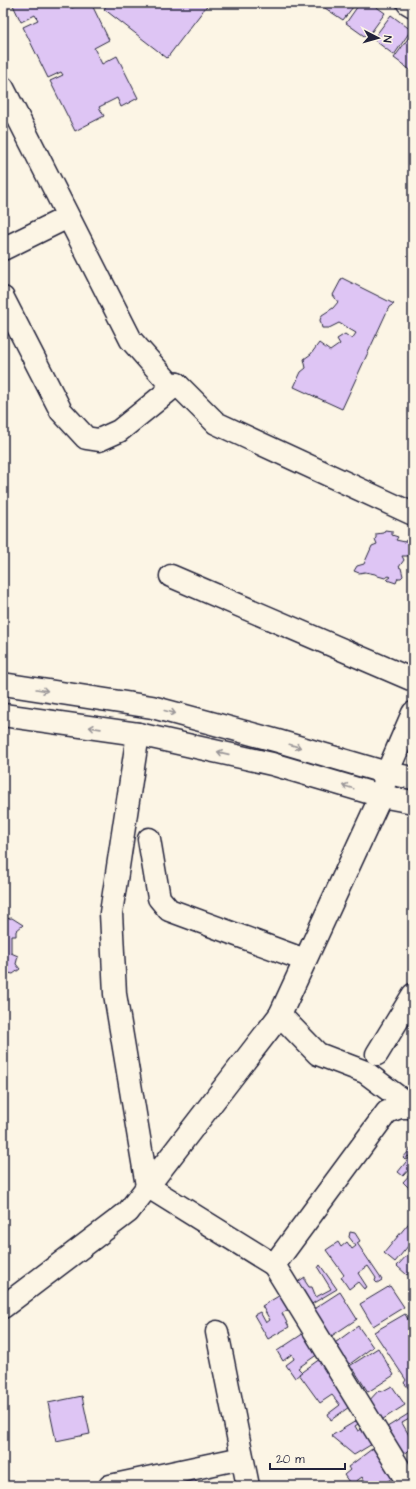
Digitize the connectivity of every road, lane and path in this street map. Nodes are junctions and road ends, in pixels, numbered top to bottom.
1 (408, 3) edge
2 (413, 6) edge
3 (3, 88) edge
4 (68, 217) junction
5 (3, 249) edge
6 (3, 298) edge
7 (177, 384) junction
8 (413, 514) edge
9 (171, 576) dead end
10 (413, 680) edge
11 (3, 684) edge
12 (413, 713) edge
13 (3, 715) edge
14 (138, 734) junction
15 (387, 773) junction
16 (413, 778) edge
17 (381, 796) junction
18 (413, 802) edge
19 (148, 839) dead end
20 (305, 960) junction
21 (413, 995) edge
22 (280, 1015) junction
23 (377, 1054) dead end
24 (413, 1107) edge
25 (147, 1186) junction
26 (274, 1265) junction
27 (3, 1307) edge
28 (217, 1332) dead end
29 (242, 1458) junction
30 (110, 1486) edge
31 (248, 1486) edge
32 (410, 1486) edge

1 - 2 street
3 - 4 street
4 - 5 street
4 - 7 street
6 - 7 street
7 - 8 street
9 - 10 street
11 -> 15 street
12 - 15 street
14 -> 13 street
17 -> 14 street
14 - 25 street
15 - 16 street
15 - 17 street
17 - 18 street
17 - 20 street
19 - 20 street
20 - 22 street
21 - 23 street
22 - 24 street
22 - 25 street
24 - 26 street
25 - 26 street
25 - 27 street
26 - 32 street
28 - 29 street
29 - 30 street
29 - 31 street

